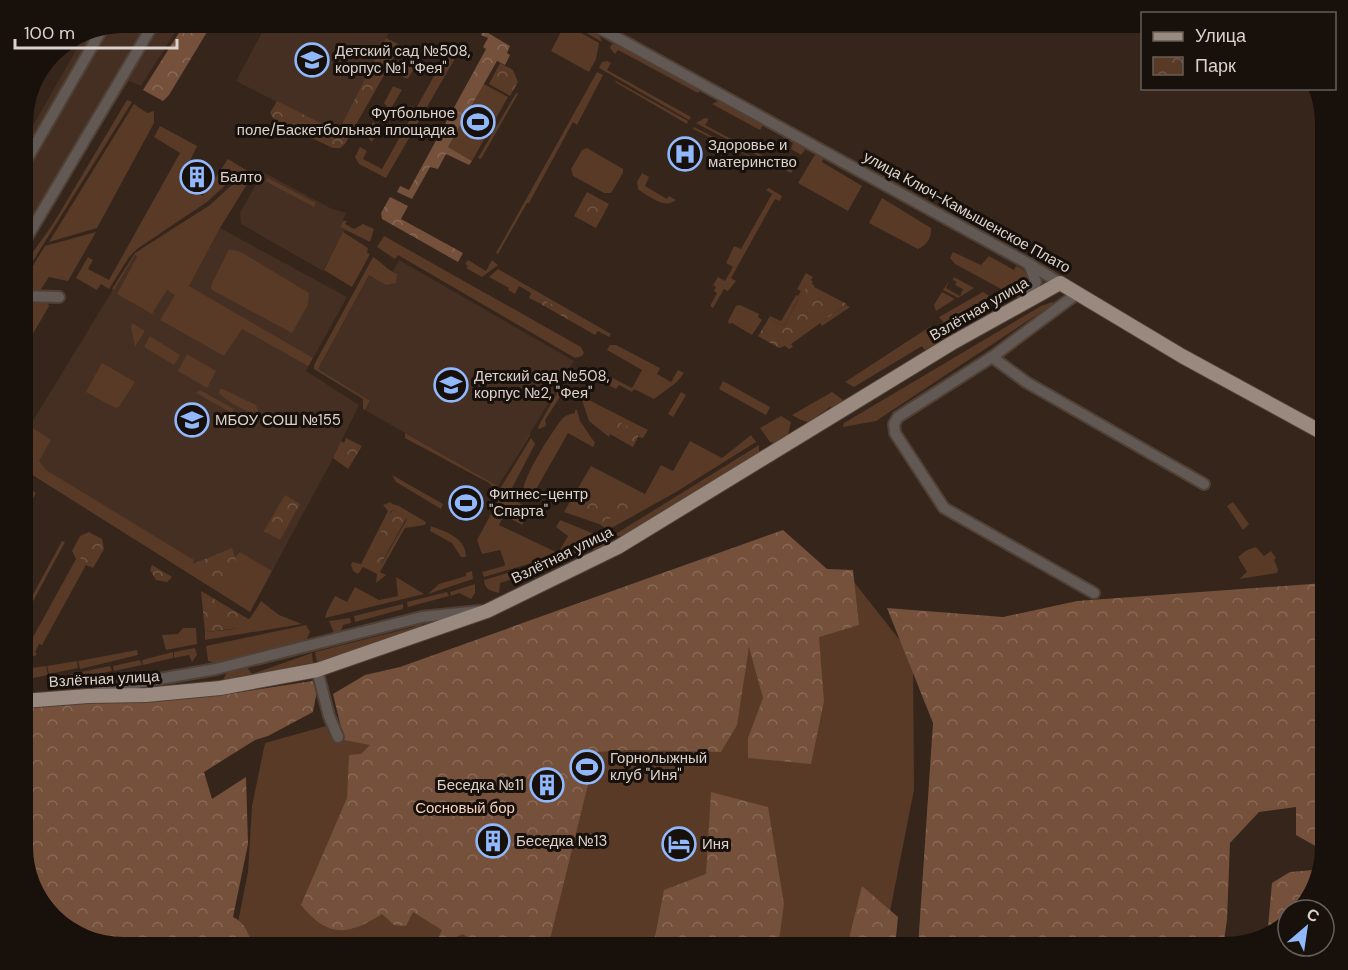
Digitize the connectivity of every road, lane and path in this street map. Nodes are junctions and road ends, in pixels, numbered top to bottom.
1 (148, 33) edge
2 (611, 33) edge
3 (97, 38) edge
4 (33, 149) edge
5 (33, 227) edge
6 (1029, 264) junction
7 (1060, 283) junction
8 (1078, 293) junction
9 (33, 296) edge
10 (59, 297) dead end
11 (1024, 301) junction
12 (992, 357) junction
13 (1315, 428) edge
14 (1204, 484) dead end
15 (1094, 593) dead end
16 (487, 611) junction
17 (317, 670) junction
18 (88, 696) junction
19 (33, 700) edge
20 (338, 737) dead end

1 - 5 street
2 - 6 street, улица Ключ-Камышенское Плато
3 - 4 street
6 - 7 street, улица Ключ-Камышенское Плато
6 - 11 street
7 - 8 main road, улица Ключ-Камышенское Плато
7 - 11 main road, Взлётная улица
8 - 12 street
8 - 13 main road, улица Ключ-Камышенское Плато
9 - 10 street
11 - 16 main road, Взлётная улица
12 - 14 street
12 - 15 street
16 - 17 main road, Взлётная улица
16 - 18 street
17 - 18 main road, Взлётная улица
17 - 20 street
18 - 19 main road, Взлётная улица

